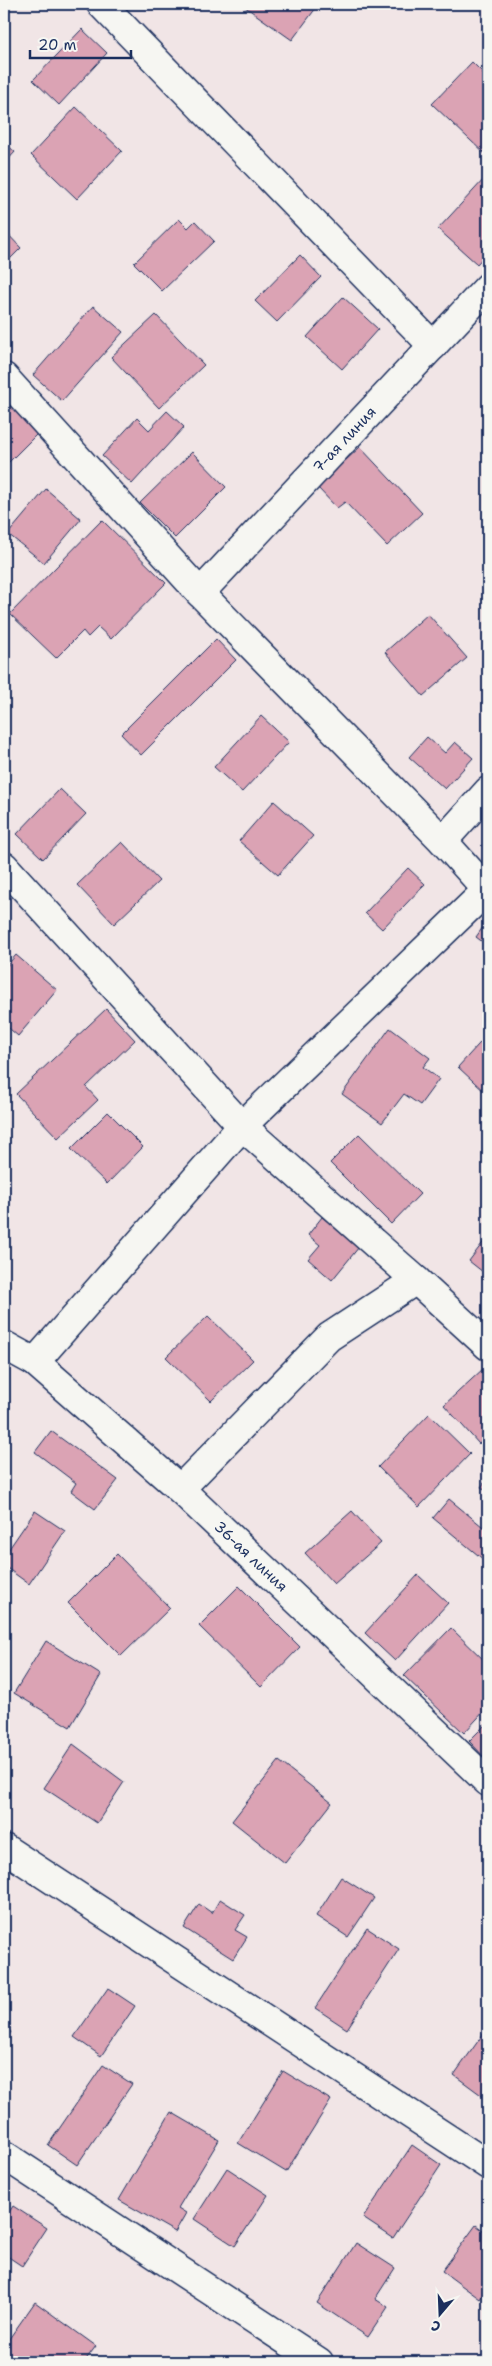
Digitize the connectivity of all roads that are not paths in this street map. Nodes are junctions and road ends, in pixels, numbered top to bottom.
1 (101, 4) edge
2 (488, 287) edge
3 (433, 346) junction
4 (4, 377) edge
5 (200, 593) junction
6 (488, 791) edge
7 (443, 841) junction
8 (4, 866) edge
9 (488, 890) edge
10 (242, 1126) junction
11 (416, 1280) junction
12 (4, 1345) edge
13 (488, 1346) edge
14 (35, 1362) junction
15 (180, 1489) junction
16 (488, 1782) edge
17 (4, 1848) edge
18 (4, 2156) edge
19 (488, 2165) edge
20 (319, 2362) edge

1 - 3 street
2 - 3 street, 7-ая линия
3 - 5 street, 7-ая линия
4 - 5 street
5 - 7 street
6 - 7 street
7 - 9 street
8 - 10 street
9 - 10 street
10 - 11 street
10 - 14 street
11 - 13 street
11 - 15 street
12 - 14 street, 36-ая линия
14 - 15 street, 36-ая линия
15 - 16 street, 36-ая линия
17 - 19 street
18 - 20 street

